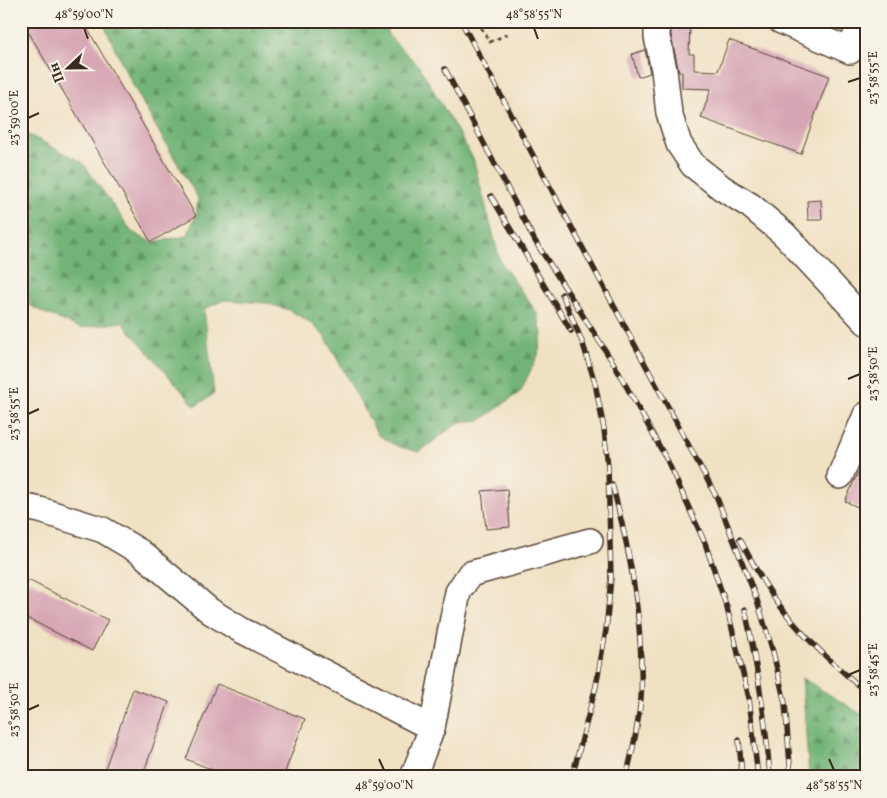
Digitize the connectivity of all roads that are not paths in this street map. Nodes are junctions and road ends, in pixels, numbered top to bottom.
1 (657, 21) edge
2 (781, 21) edge
3 (861, 21) edge
4 (866, 322) edge
5 (866, 416) edge
6 (840, 476) dead end
7 (21, 506) edge
8 (590, 541) dead end
9 (432, 728) junction
10 (413, 777) edge

1 - 4 lane
2 - 3 lane
5 - 6 lane
7 - 9 lane
8 - 9 lane
9 - 10 lane

